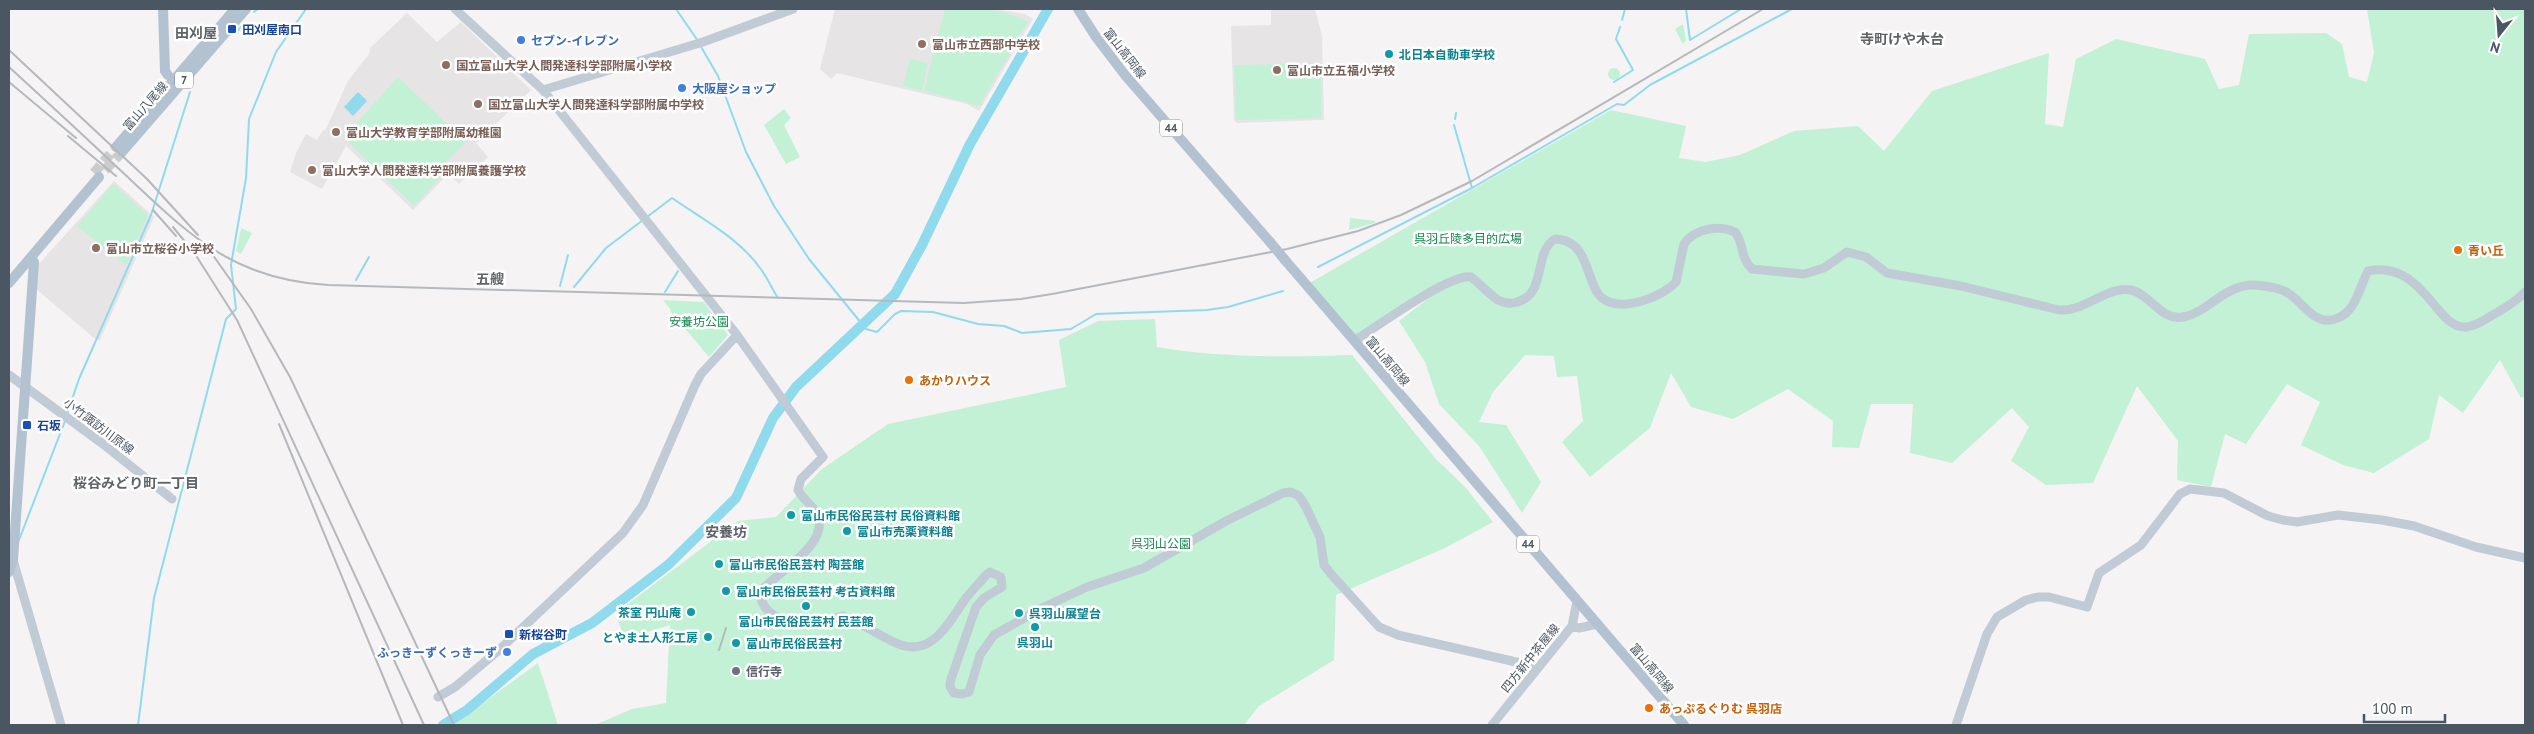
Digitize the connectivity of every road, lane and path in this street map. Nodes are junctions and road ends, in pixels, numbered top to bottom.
1 (163, 9) edge
2 (235, 9) edge
3 (246, 9) edge
4 (456, 9) edge
5 (793, 9) edge
6 (1078, 9) edge
7 (168, 75) dead end
8 (543, 90) junction
9 (34, 262) dead end
10 (9, 273) edge
11 (9, 284) edge
12 (2525, 292) edge
13 (737, 335) junction
14 (1354, 341) junction
15 (9, 375) edge
16 (25, 387) junction
17 (172, 499) dead end
18 (2525, 558) edge
19 (13, 560) junction
20 (9, 572) edge
21 (1577, 601) junction
22 (1598, 624) junction
23 (1572, 626) junction
24 (1535, 672) junction
25 (438, 697) dead end
26 (61, 725) edge
27 (1492, 725) edge
28 (1684, 725) edge
29 (1956, 725) edge

1 - 7 main road, 富山八尾線 / 7
2 - 3 main road, 富山八尾線 / 7
4 - 8 street
5 - 8 street
6 - 14 main road, 富山高岡線 / 44, bridge
8 - 13 street
9 - 16 main road
10 - 11 main road
12 - 14 street
13 - 24 street
13 - 25 street
14 - 21 main road, 富山高岡線 / 44
15 - 16 street, 小竹諏訪川原線
16 - 17 street, 小竹諏訪川原線
16 - 19 main road
18 - 29 street
19 - 20 main road
19 - 26 street
21 - 22 main road, 富山高岡線 / 44
21 - 23 street, 四方新中茶屋線
22 - 23 street
22 - 28 main road, 富山高岡線 / 44
23 - 24 street, 四方新中茶屋線
24 - 27 street, 四方新中茶屋線

